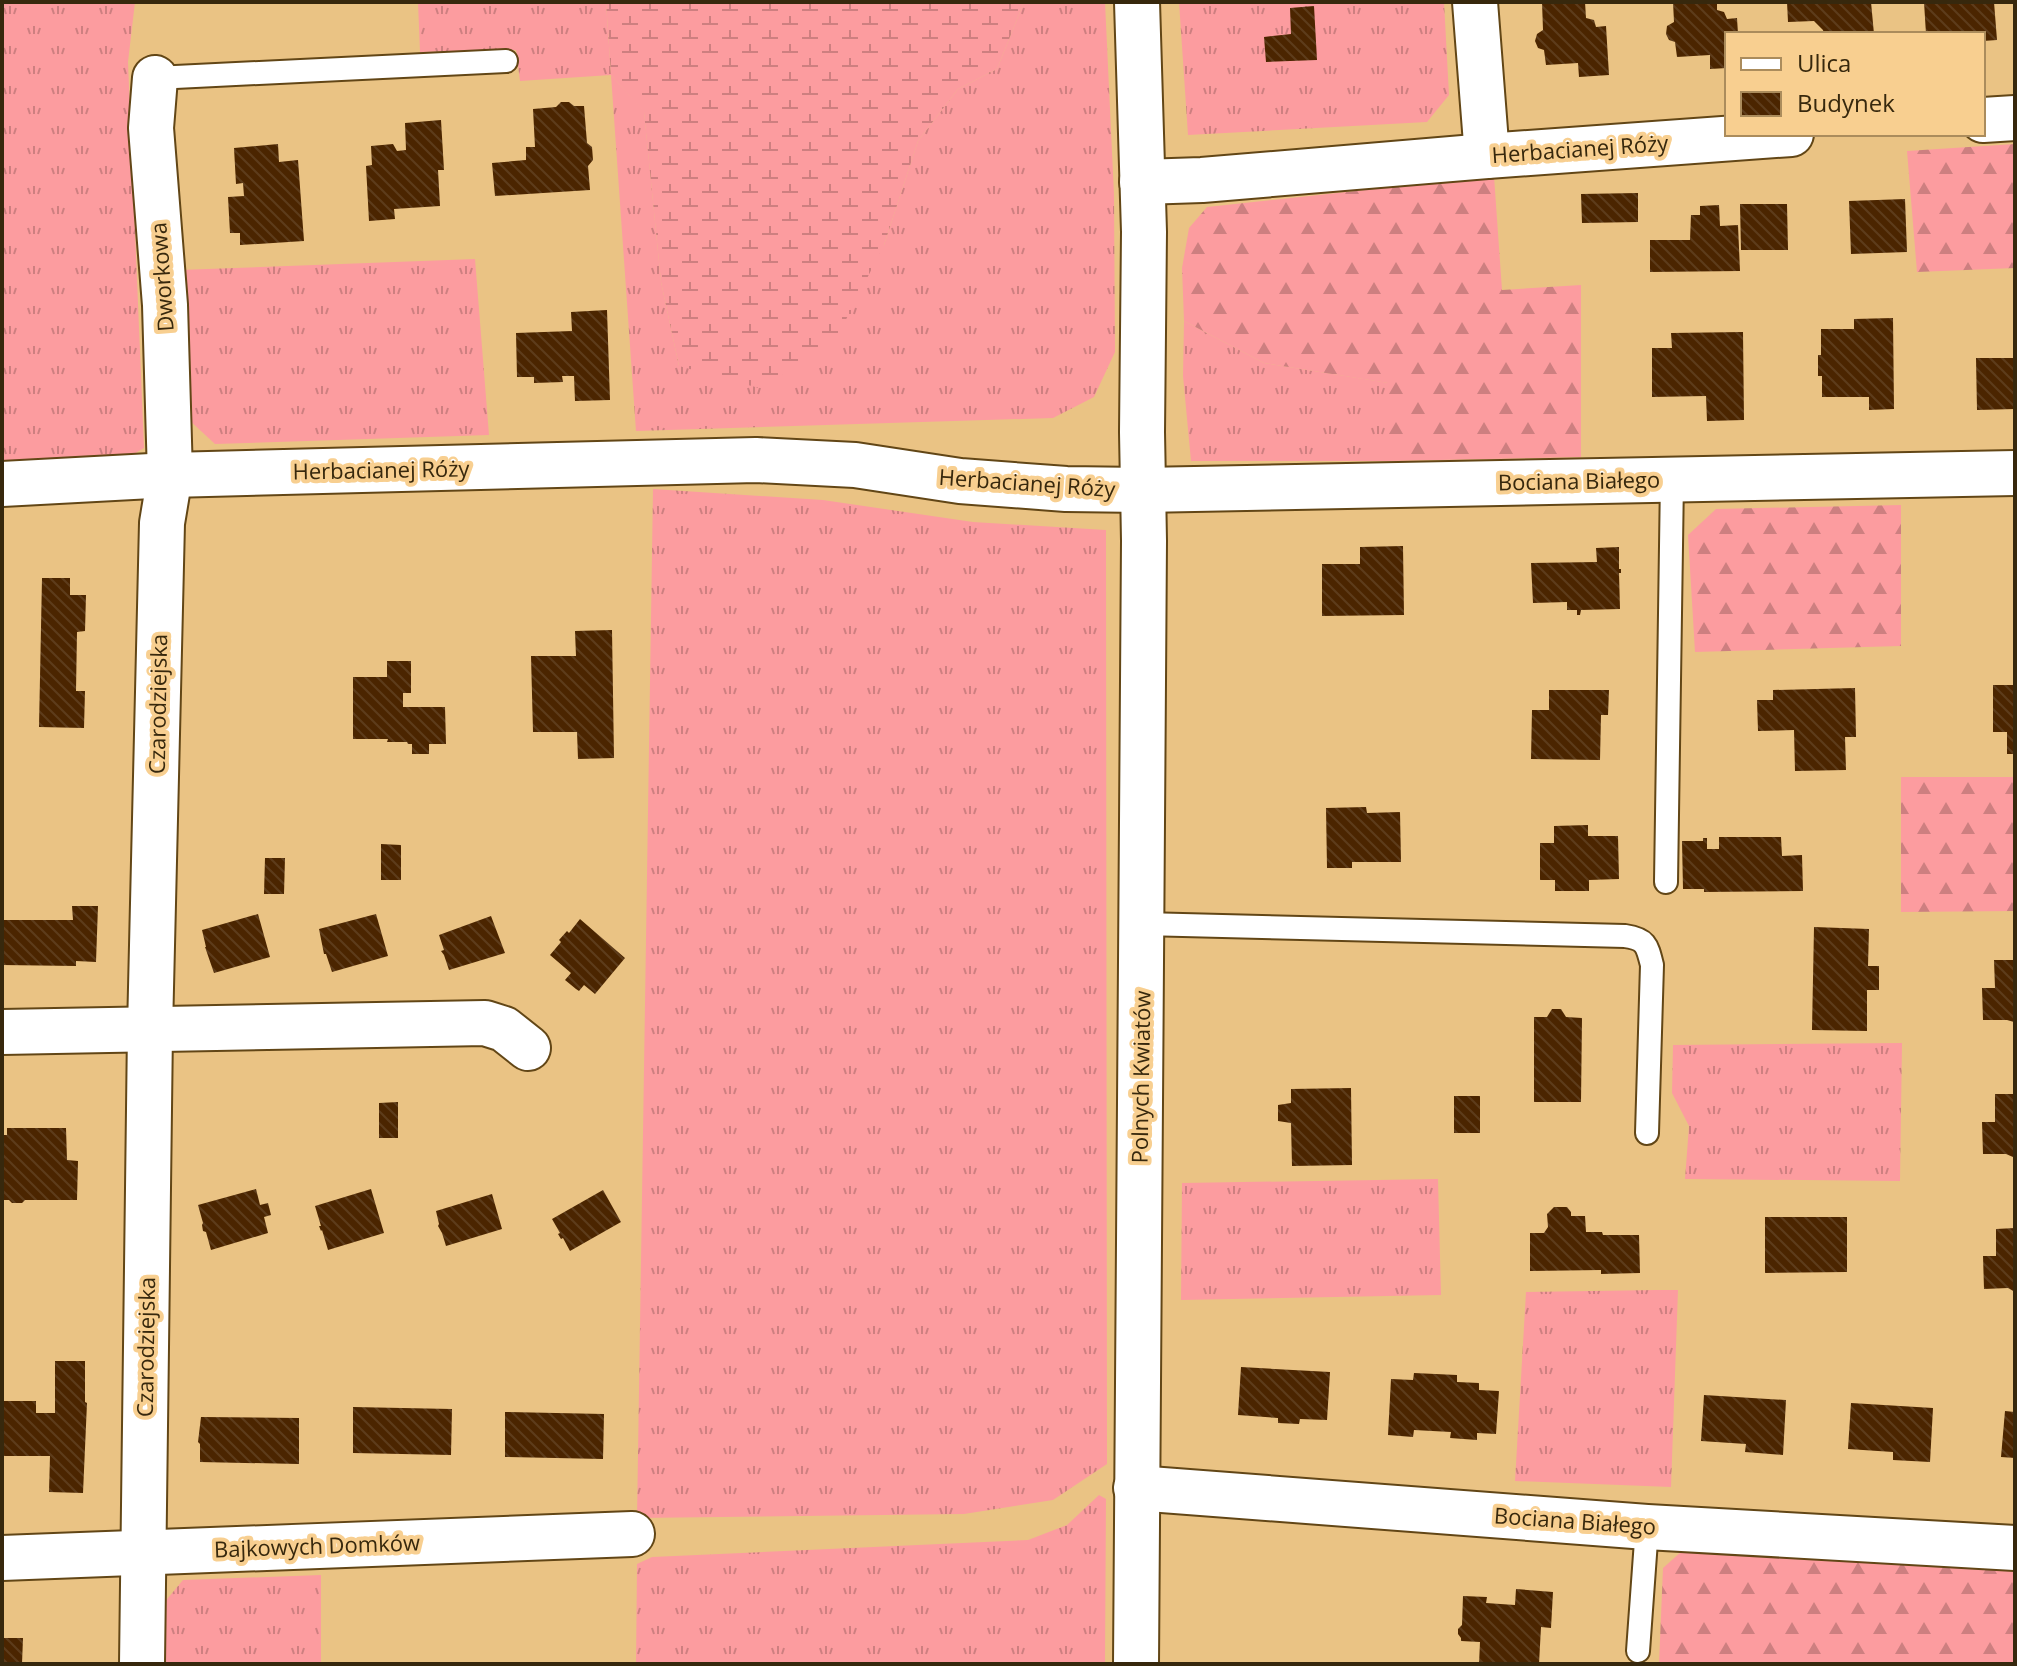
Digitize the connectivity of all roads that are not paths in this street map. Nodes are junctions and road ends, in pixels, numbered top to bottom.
1 (1137, 2) edge
2 (1475, 2) edge
3 (506, 61) dead end
4 (155, 78) joint
5 (2015, 118) edge
6 (1985, 120) edge
7 (1763, 136) edge
8 (1487, 156) junction
9 (1142, 182) junction
10 (2015, 473) edge
11 (170, 475) junction
12 (1672, 479) junction
13 (2, 484) edge
14 (1143, 490) junction
15 (1666, 882) dead end
16 (1143, 924) junction
17 (150, 1030) junction
18 (2, 1032) edge
19 (528, 1048) dead end
20 (1647, 1133) dead end
21 (1136, 1488) junction
22 (1647, 1527) junction
23 (632, 1534) dead end
24 (2015, 1548) edge
25 (143, 1553) junction
26 (2, 1558) edge
27 (1638, 1651) dead end
28 (142, 1664) edge
29 (1136, 1664) edge

1 - 9 street
2 - 8 street
3 - 4 lane
4 - 11 street, Dworkowa
5 - 6 street
7 - 8 street, Herbacianej Róży
8 - 9 street, Herbacianej Róży
9 - 14 street, Herbacianej Róży
10 - 12 street, Bociana Białego
11 - 13 street, Herbacianej Róży
11 - 14 street, Herbacianej Róży
11 - 17 street, Czarodziejska
12 - 14 street, Bociana Białego
12 - 15 lane
14 - 16 street, Polnych Kwiatów
16 - 20 lane
16 - 21 street, Polnych Kwiatów
17 - 18 street
17 - 19 street
17 - 25 street, Czarodziejska
21 - 22 street, Bociana Białego
21 - 29 street, Polnych Kwiatów
22 - 24 street, Bociana Białego
22 - 27 lane
23 - 25 street, Bajkowych Domków
25 - 26 street, Bajkowych Domków
25 - 28 street, Czarodziejska

